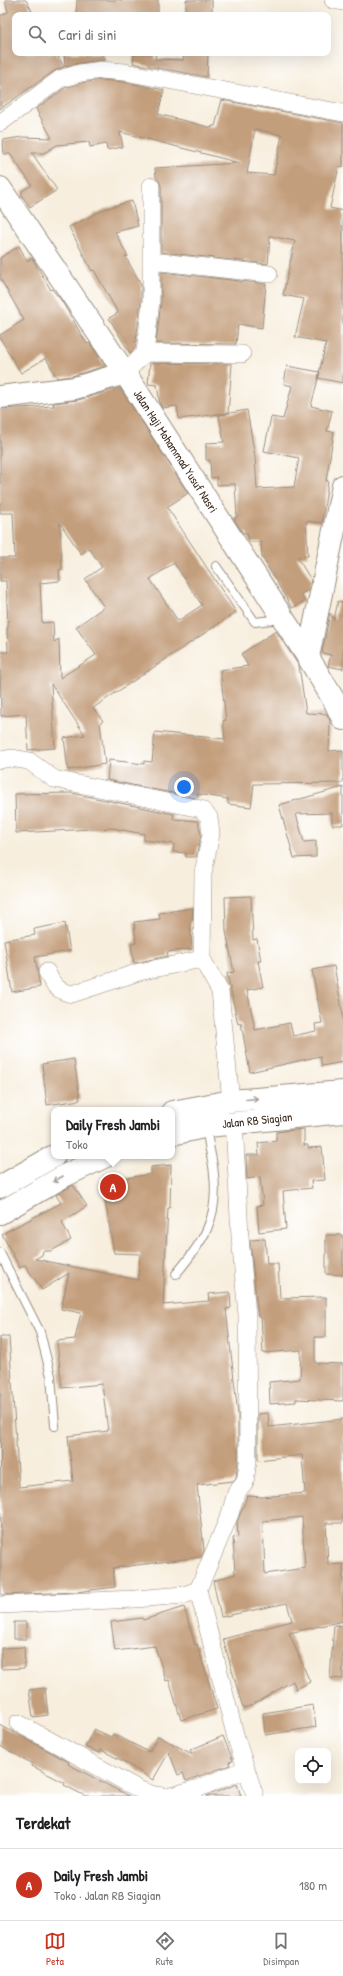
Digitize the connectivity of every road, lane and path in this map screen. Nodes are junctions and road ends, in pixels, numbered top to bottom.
1 (333, 0) edge
2 (343, 2) edge
3 (343, 114) edge
4 (0, 123) edge
5 (151, 186) dead end
6 (0, 188) edge
7 (151, 260) junction
8 (269, 274) dead end
9 (145, 353) junction
10 (242, 354) dead end
11 (125, 373) junction
12 (0, 397) edge
13 (342, 500) edge
14 (216, 566) dead end
15 (284, 618) junction
16 (308, 656) junction
17 (343, 719) edge
18 (0, 760) edge
19 (202, 959) junction
20 (47, 972) dead end
21 (343, 1092) edge
22 (231, 1101) junction
23 (175, 1111) edge
24 (343, 1112) edge
25 (234, 1122) junction
26 (208, 1126) junction
27 (175, 1133) edge
28 (51, 1158) edge
29 (100, 1159) edge
30 (0, 1187) edge
31 (0, 1213) edge
32 (0, 1253) edge
33 (176, 1274) dead end
34 (54, 1426) dead end
35 (198, 1590) junction
36 (0, 1605) edge
37 (18, 1723) dead end
38 (246, 1769) junction
39 (163, 1796) edge
40 (171, 1796) edge
41 (255, 1796) edge

1 - 2 street
3 - 4 street
5 - 7 street
6 - 11 main road, Jalan Haji Mohammad Yusuf Nasri
7 - 8 street
7 - 9 street
9 - 10 street
9 - 11 street
11 - 12 main road
11 - 15 main road, Jalan Haji Mohammad Yusuf Nasri
13 - 16 main road
14 - 15 lane
15 - 16 main road, Jalan Haji Mohammad Yusuf Nasri
16 - 17 main road, Jalan Haji Mohammad Yusuf Nasri
18 - 19 street
19 - 20 street
19 - 22 street
22 -> 21 main road, Jalan RB Siagian
22 - 23 main road, Jalan RB Siagian
24 - 25 main road, Jalan RB Siagian
25 - 26 main road, Jalan RB Siagian
25 - 35 street
26 - 27 main road, Jalan RB Siagian
26 - 33 lane
28 - 30 main road
29 -> 31 main road
32 - 34 lane
35 - 36 street
35 - 38 street
37 - 39 street
38 - 40 street
38 - 41 street

